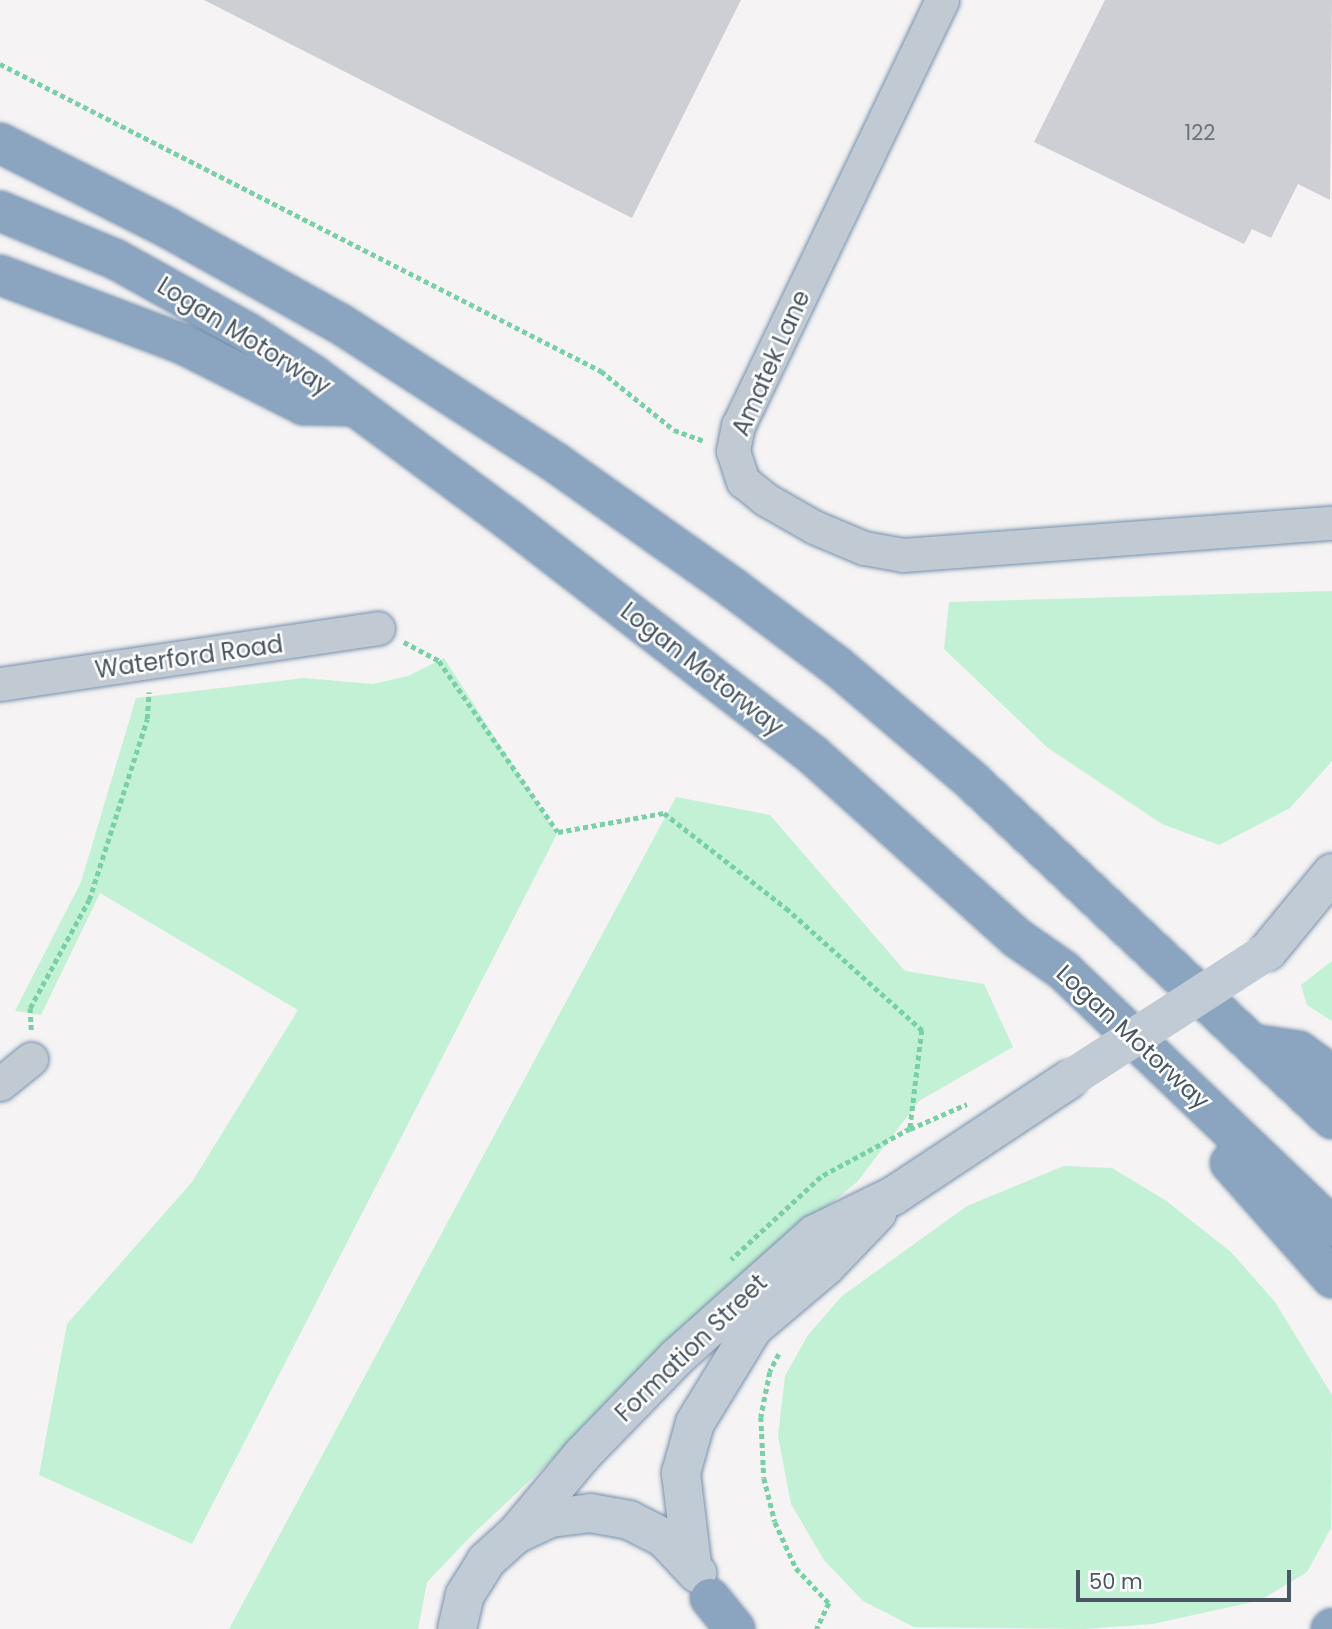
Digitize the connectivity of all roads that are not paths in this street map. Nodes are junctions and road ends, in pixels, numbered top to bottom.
1 (942, 0) edge
2 (0, 143) edge
3 (0, 211) edge
4 (0, 275) edge
5 (355, 406) junction
6 (1332, 523) edge
7 (379, 628) road end
8 (0, 684) edge
9 (1332, 873) edge
10 (1332, 895) edge
11 (1017, 938) junction
12 (1268, 950) junction
13 (1257, 1045) junction
14 (31, 1059) road end
15 (1332, 1074) edge
16 (0, 1084) edge
17 (1332, 1119) edge
18 (1332, 1227) edge
19 (1332, 1278) edge
20 (757, 1304) junction
21 (516, 1534) junction
22 (692, 1564) junction
23 (714, 1614) edge
24 (457, 1629) edge
25 (735, 1629) edge

1 - 6 street, Amatek Lane
2 - 13 highway
3 - 5 highway, Logan Motorway
4 - 5 highway
5 - 11 highway, Logan Motorway
7 - 8 street, Waterford Road
9 - 12 main road, Formation Street
10 - 12 main road, Formation Street
11 - 18 highway, Logan Motorway
11 - 19 highway
12 - 20 main road, Formation Street, bridge
13 - 15 highway
13 - 17 highway
14 - 16 street
20 - 21 main road, Formation Street
20 - 22 main road, Formation Street
21 - 22 main road
21 - 24 main road
22 - 23 main road
23 - 25 highway

